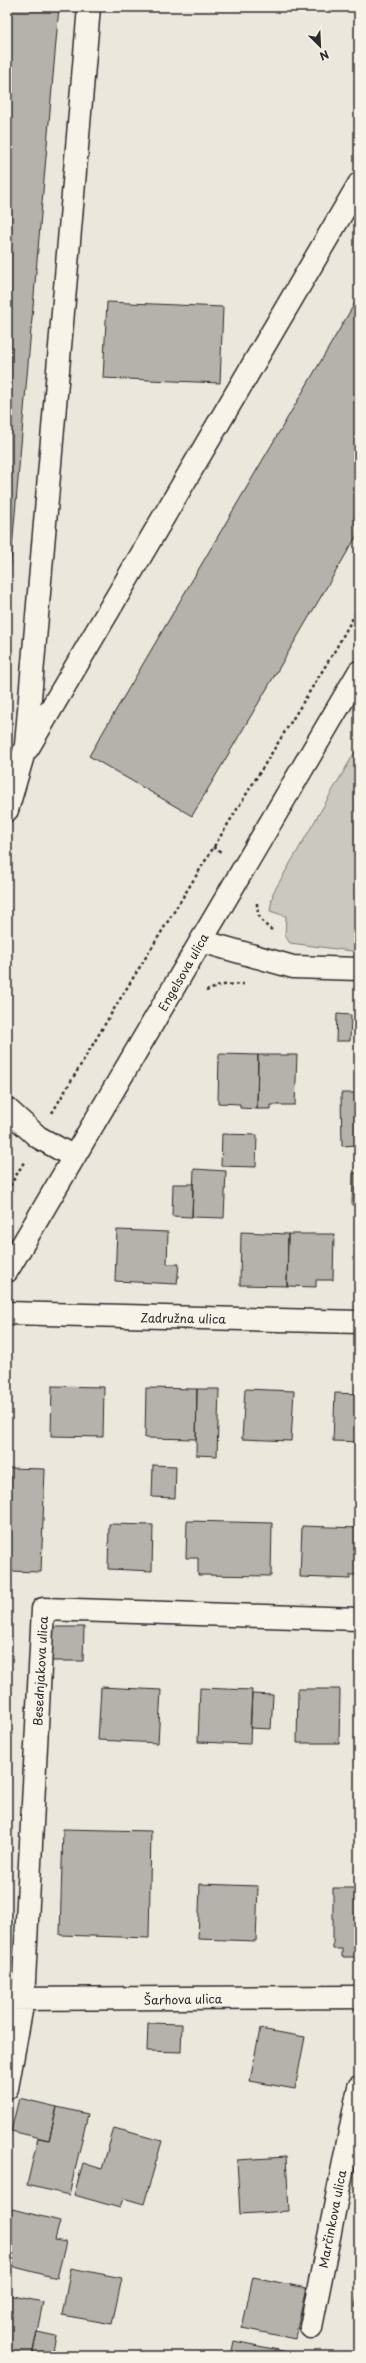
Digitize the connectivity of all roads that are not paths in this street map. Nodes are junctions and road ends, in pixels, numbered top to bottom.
1 (89, 7) edge
2 (359, 184) edge
3 (359, 672) edge
4 (25, 754) junction
5 (7, 810) edge
6 (201, 941) junction
7 (359, 969) edge
8 (7, 1109) edge
9 (74, 1157) junction
10 (7, 1271) edge
11 (7, 1313) edge
12 (359, 1322) edge
13 (359, 1619) edge
14 (359, 1997) edge
15 (15, 2000) edge
16 (359, 2087) edge
17 (7, 2088) edge
18 (311, 2328) dead end

1 - 4 street
2 - 4 street
3 - 6 street, Engelsova ulica
4 - 5 street
6 - 7 street
6 - 9 street, Engelsova ulica
8 - 9 street
9 - 10 street, Engelsova ulica
11 - 12 street, Zadružna ulica
13 - 15 street, Besednjakova ulica
14 - 15 street, Šarhova ulica
15 - 17 street
16 - 18 street, Marčinkova ulica

